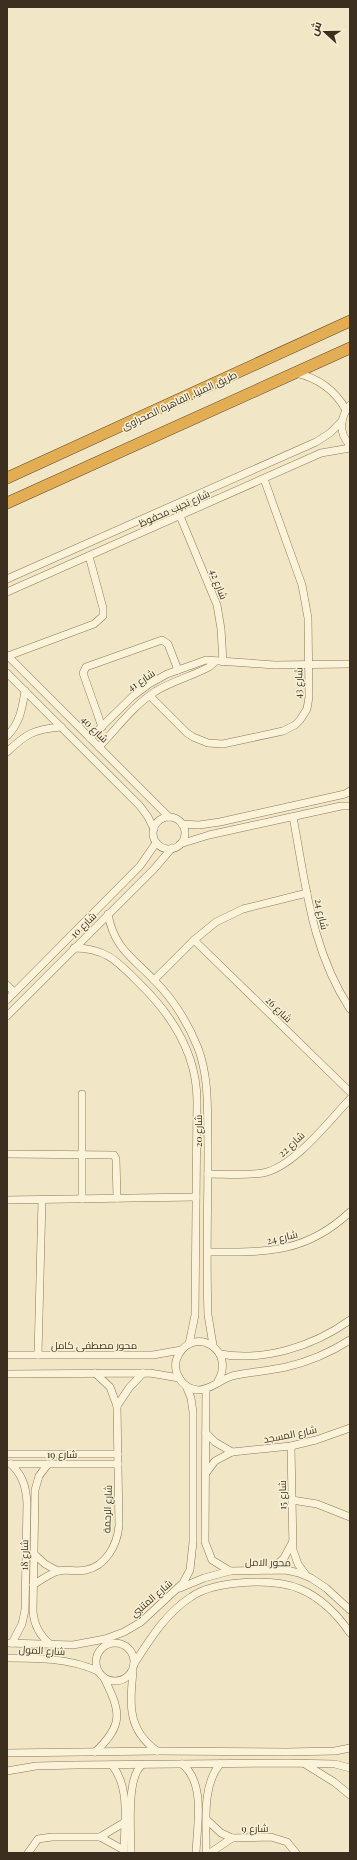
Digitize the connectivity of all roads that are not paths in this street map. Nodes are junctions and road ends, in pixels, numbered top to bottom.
1 (350, 321) edge
2 (350, 348) edge
3 (296, 373) junction
4 (348, 408) edge
5 (342, 421) junction
6 (316, 442) junction
7 (350, 446) edge
8 (322, 453) junction
9 (7, 478) edge
10 (264, 479) junction
11 (7, 503) edge
12 (180, 516) junction
13 (88, 556) junction
14 (7, 579) edge
15 (7, 592) edge
16 (8, 656) edge
17 (219, 662) junction
18 (309, 664) junction
19 (350, 664) edge
20 (178, 670) junction
21 (7, 673) edge
22 (25, 691) junction
23 (150, 696) junction
24 (102, 726) junction
25 (61, 727) junction
26 (8, 735) edge
27 (90, 738) junction
28 (16, 743) junction
29 (99, 747) junction
30 (7, 752) edge
31 (133, 780) junction
32 (123, 789) junction
33 (347, 793) edge
34 (349, 806) edge
35 (169, 817) junction
36 (292, 817) junction
37 (182, 824) junction
38 (212, 824) junction
39 (154, 829) junction
40 (214, 834) junction
41 (156, 842) junction
42 (180, 844) junction
43 (172, 848) junction
44 (134, 871) junction
45 (143, 880) junction
46 (307, 893) junction
47 (108, 914) junction
48 (194, 940) junction
49 (120, 946) junction
50 (74, 948) junction
51 (110, 956) junction
52 (154, 980) junction
53 (7, 985) edge
54 (14, 992) junction
55 (7, 1000) edge
56 (350, 1009) edge
57 (7, 1016) edge
58 (350, 1092) edge
59 (82, 1094) dead end
60 (350, 1099) edge
61 (197, 1130) junction
62 (207, 1131) junction
63 (7, 1154) edge
64 (82, 1154) junction
65 (208, 1174) junction
66 (196, 1197) junction
67 (116, 1198) junction
68 (82, 1199) junction
69 (7, 1200) edge
70 (42, 1200) junction
71 (350, 1212) edge
72 (208, 1252) junction
73 (350, 1320) edge
74 (350, 1340) edge
75 (189, 1344) junction
76 (212, 1345) junction
77 (181, 1350) junction
78 (7, 1354) edge
79 (220, 1354) junction
80 (38, 1355) junction
81 (143, 1373) junction
82 (7, 1374) edge
83 (95, 1374) junction
84 (179, 1378) junction
85 (218, 1381) junction
86 (186, 1386) junction
87 (206, 1389) junction
88 (117, 1406) junction
89 (350, 1428) edge
90 (206, 1432) junction
91 (291, 1446) junction
92 (232, 1452) junction
93 (7, 1454) edge
94 (118, 1454) junction
95 (9, 1464) edge
96 (48, 1464) junction
97 (118, 1464) junction
98 (206, 1473) junction
99 (292, 1500) junction
100 (31, 1503) junction
101 (350, 1517) edge
102 (194, 1542) junction
103 (205, 1542) junction
104 (292, 1543) junction
105 (34, 1554) junction
106 (271, 1570) junction
107 (58, 1571) junction
108 (230, 1571) junction
109 (252, 1571) junction
110 (306, 1575) junction
111 (253, 1583) junction
112 (34, 1585) junction
113 (176, 1590) junction
114 (25, 1610) junction
115 (33, 1610) junction
116 (350, 1610) edge
117 (124, 1632) junction
118 (350, 1633) edge
119 (9, 1643) edge
120 (50, 1644) junction
121 (85, 1644) junction
122 (119, 1644) junction
123 (100, 1651) junction
124 (7, 1658) edge
125 (134, 1666) junction
126 (98, 1671) junction
127 (104, 1678) junction
128 (350, 1748) edge
129 (157, 1751) junction
130 (95, 1752) junction
131 (287, 1752) junction
132 (7, 1753) edge
133 (75, 1753) junction
134 (288, 1763) junction
135 (182, 1764) junction
136 (220, 1764) junction
137 (305, 1764) junction
138 (75, 1765) junction
139 (112, 1765) junction
140 (142, 1765) junction
141 (350, 1768) edge
142 (7, 1771) edge
143 (128, 1789) junction
144 (350, 1795) edge
145 (198, 1798) junction
146 (207, 1798) junction
147 (207, 1820) junction
148 (125, 1822) junction
149 (100, 1837) junction
150 (232, 1838) junction
151 (127, 1852) edge
152 (28, 1853) edge
153 (196, 1853) edge
154 (206, 1853) edge
155 (210, 1853) edge
156 (296, 1853) edge

1 - 9 highway, طريق المنيا, القاهرة الصحراوى
2 - 3 highway
3 - 4 street
3 - 11 highway
4 - 5 street
5 - 6 street, شارع نجيب محفوظ
5 - 7 street
6 - 8 street
6 - 14 street, شارع نجيب محفوظ
7 - 8 street, شارع نجيب محفوظ
8 - 10 street, شارع نجيب محفوظ
10 - 12 street, شارع نجيب محفوظ
10 - 18 street, شارع 43
12 - 13 street, شارع نجيب محفوظ
12 - 17 street, شارع 42
13 - 15 street, شارع نجيب محفوظ
13 - 16 street
16 - 27 street, شارع 40
17 - 18 street, شارع 41
17 - 20 street, شارع 41
17 - 23 street, شارع 41
18 - 19 street, شارع 41
18 - 23 street, شارع 43
20 - 24 street, شارع 41
20 - 24 street
21 - 22 street
22 - 25 street
22 - 26 street
23 - 29 street, شارع 41
24 - 27 street, شارع 41
25 - 28 street
25 - 32 street
26 - 28 street
27 - 29 street, شارع 40
28 - 30 street
29 - 31 street, شارع 40
31 - 32 street
31 - 35 street, شارع 40
32 - 39 street
33 - 34 street
33 - 38 street
34 - 36 street
35 - 37 street
35 - 39 street
36 - 40 street
36 - 46 street, شارع 24
37 - 38 street
37 - 42 street
38 - 40 street
39 - 41 street
40 - 42 street
41 - 43 street
41 - 44 street, شارع 10
42 - 43 street
43 - 45 street, شارع 10
44 - 45 street
44 - 54 street, شارع 10
45 - 47 street, شارع 10
46 - 48 street
46 - 56 street, شارع 24
47 - 49 street, شارع 20
47 - 50 street, شارع 10
48 - 52 street
48 - 58 street, شارع 26
49 - 51 street
49 - 52 street, شارع 20
50 - 51 street, شارع 20
50 - 57 street, شارع 10
51 - 61 street, شارع 20
52 - 62 street, شارع 20
53 - 54 street
54 - 55 street, شارع 10
59 - 64 street
60 - 65 street, شارع 22
61 - 62 street
61 - 66 street, شارع 20
62 - 65 street, شارع 20
63 - 64 street
64 - 67 street
64 - 68 street
65 - 72 street, شارع 20
66 - 67 street
66 - 75 street, شارع 20
67 - 68 street
68 - 70 street
69 - 70 street
70 - 80 street
71 - 72 street, شارع 24
72 - 76 street, شارع 20
73 - 79 street
74 - 85 street
75 - 76 street
75 - 77 street
76 - 79 street
77 - 80 street, محور مصطفى كامل
77 - 84 street
78 - 80 street, محور مصطفى كامل
79 - 85 street
81 - 83 street
81 - 84 street
81 - 88 street
82 - 83 street
83 - 88 street, شارع الرحمة
84 - 86 street
85 - 87 street
86 - 87 street
86 - 102 street, شارع المتنبي
87 - 90 street
88 - 94 street, شارع الرحمة
89 - 91 street, شارع المسجد
90 - 92 street
90 - 98 street
91 - 92 street, شارع المسجد
91 - 99 street, شارع 15
92 - 98 street, شارع المسجد
93 - 94 street, شارع 19
94 - 97 street, شارع الرحمة
95 - 96 street, شارع 19
95 - 100 street, شارع 18
96 - 97 street, شارع 19
96 - 100 street, شارع 18
97 - 107 street, شارع الرحمة
98 - 103 street
99 - 101 street
99 - 104 street, شارع 15
100 - 105 street, شارع 18
100 - 114 street, شارع 18
102 - 103 street
102 - 113 street, شارع المتنبي
103 - 108 street
104 - 106 street
104 - 110 street, شارع 15
105 - 107 street
105 - 112 street, شارع 18
106 - 109 street, محور الامل
106 - 110 street, محور الامل
107 - 112 street, شارع الرحمة
108 - 109 street, محور الامل
108 - 113 street, محور الامل
109 - 111 street
110 - 116 street, محور الامل
111 - 118 street
111 - 125 street
112 - 115 street, شارع 18
113 - 117 street, شارع المتنبي
114 - 115 street
114 - 119 street, شارع 18
115 - 120 street, شارع 18
117 - 121 street, شارع المتنبي
117 - 122 street
119 - 120 street, شارع المتنبي
120 - 121 street, شارع المتنبي
121 - 123 street
122 - 123 street
122 - 125 street
123 - 126 street
124 - 126 street, شارع المول
125 - 127 street
125 - 129 street
126 - 127 street
127 - 130 street
128 - 131 street
129 - 130 street
129 - 131 street
130 - 133 street
131 - 134 street
132 - 133 street
133 - 138 street
134 - 136 street
134 - 137 street
135 - 136 street
135 - 140 street
135 - 145 street
136 - 146 street
137 - 141 street
137 - 144 street
138 - 139 street
138 - 142 street
139 - 140 street
139 - 143 street
140 - 143 street
143 - 148 street
143 - 151 street
145 - 146 street
145 - 153 street
146 - 147 street
147 - 150 street, شارع 9
147 - 154 street
148 - 149 street
148 - 151 street
149 - 151 street
149 - 152 street
150 - 155 street, شارع 9
150 - 156 street, شارع 9

